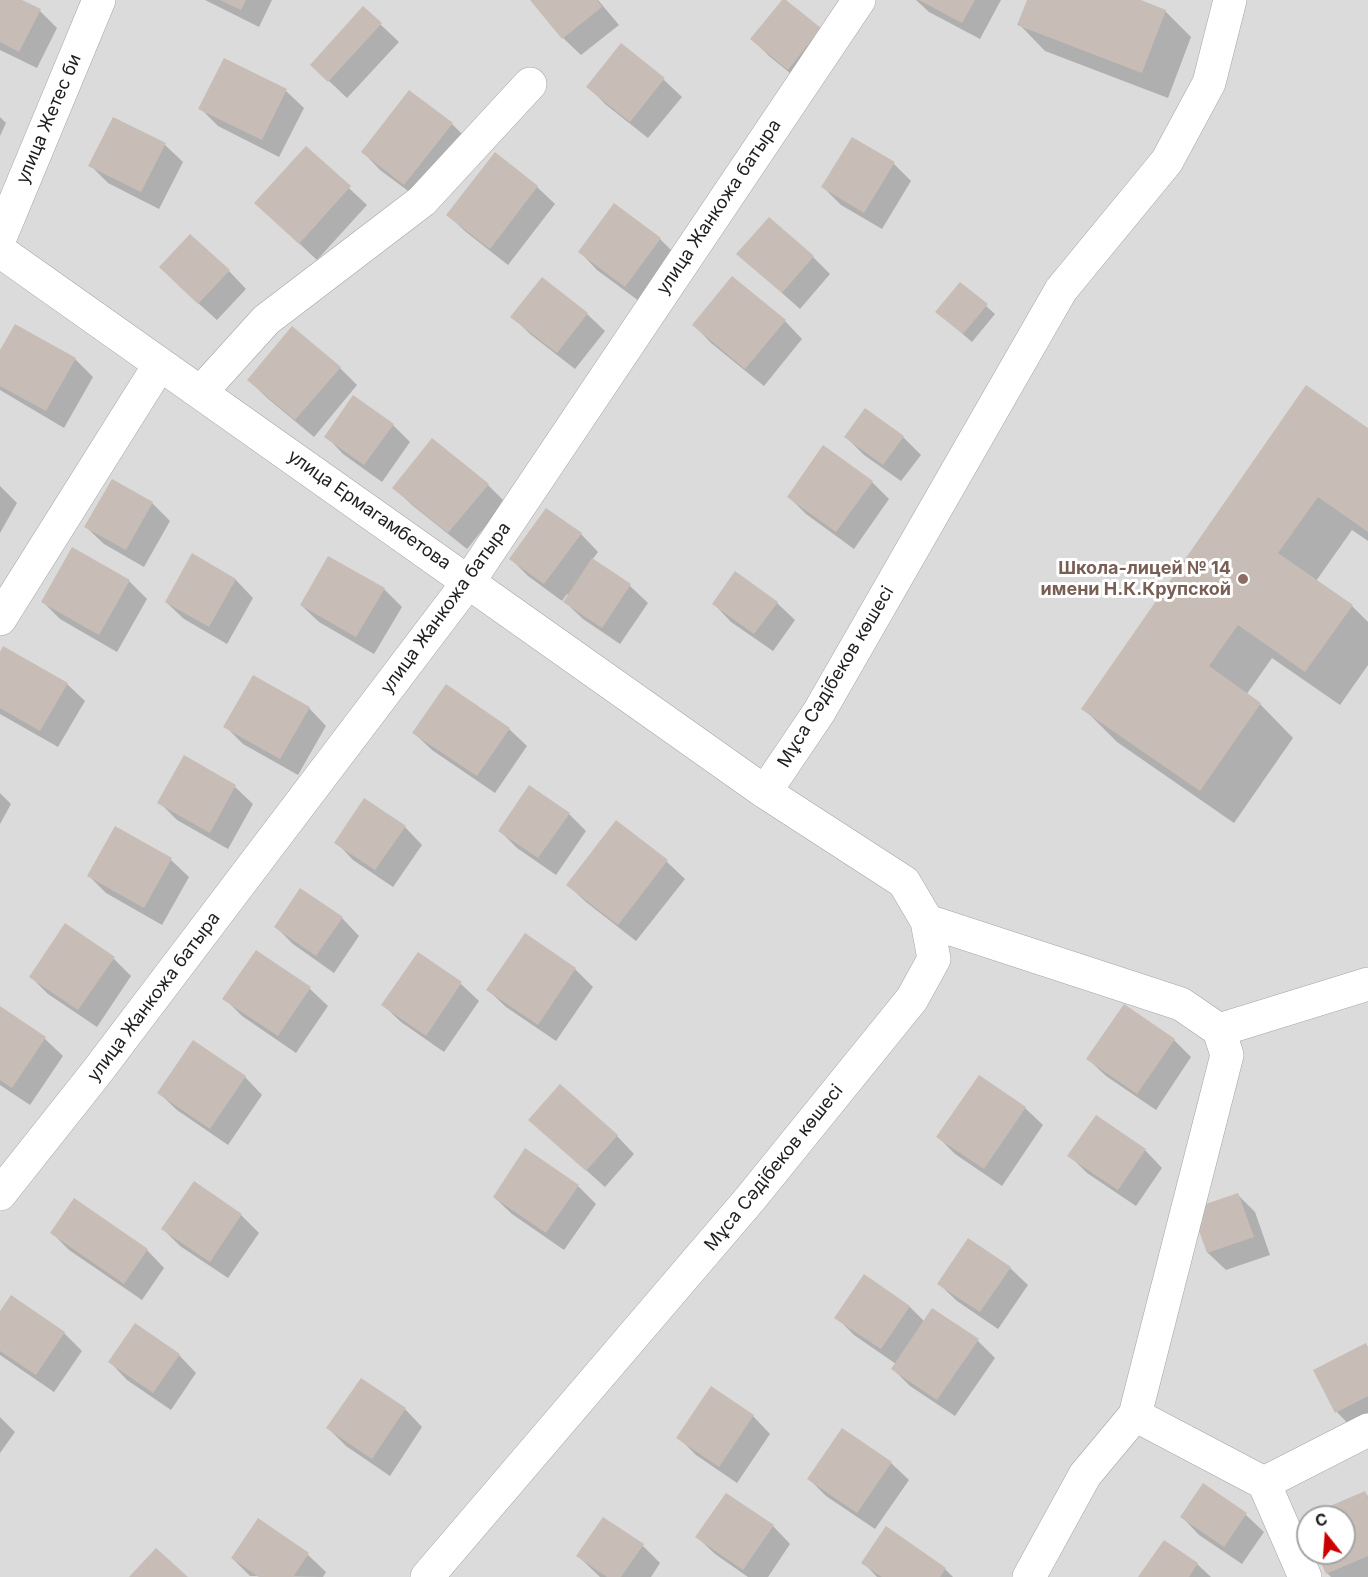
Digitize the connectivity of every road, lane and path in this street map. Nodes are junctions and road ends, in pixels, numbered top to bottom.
1 (99, 0) edge
2 (859, 0) edge
3 (1230, 0) edge
4 (530, 84) dead end
5 (0, 238) edge
6 (0, 251) edge
7 (160, 364) junction
8 (201, 392) junction
9 (469, 581) junction
10 (0, 619) edge
11 (765, 792) junction
12 (927, 921) junction
13 (1368, 984) edge
14 (1219, 1030) junction
15 (0, 1194) edge
16 (1135, 1415) junction
17 (1368, 1430) edge
18 (1264, 1484) junction
19 (427, 1577) edge
20 (1029, 1577) edge
21 (1305, 1577) edge

1 - 5 street, улица Жетес би
2 - 9 street, улица Жанкожа батыра
3 - 11 street, Мұса Сәдібеков көшесі
4 - 8 street
6 - 7 street, улица Ермагамбетова
7 - 8 street, улица Ермагамбетова
7 - 10 street
8 - 9 street, улица Ермагамбетова
9 - 11 street, улица Ермагамбетова
9 - 15 street, улица Жанкожа батыра
11 - 12 street, Мұса Сәдібеков көшесі
12 - 14 street
12 - 19 street, Мұса Сәдібеков көшесі
13 - 14 street
14 - 16 street
16 - 18 street
16 - 20 street
17 - 18 street
18 - 21 street

